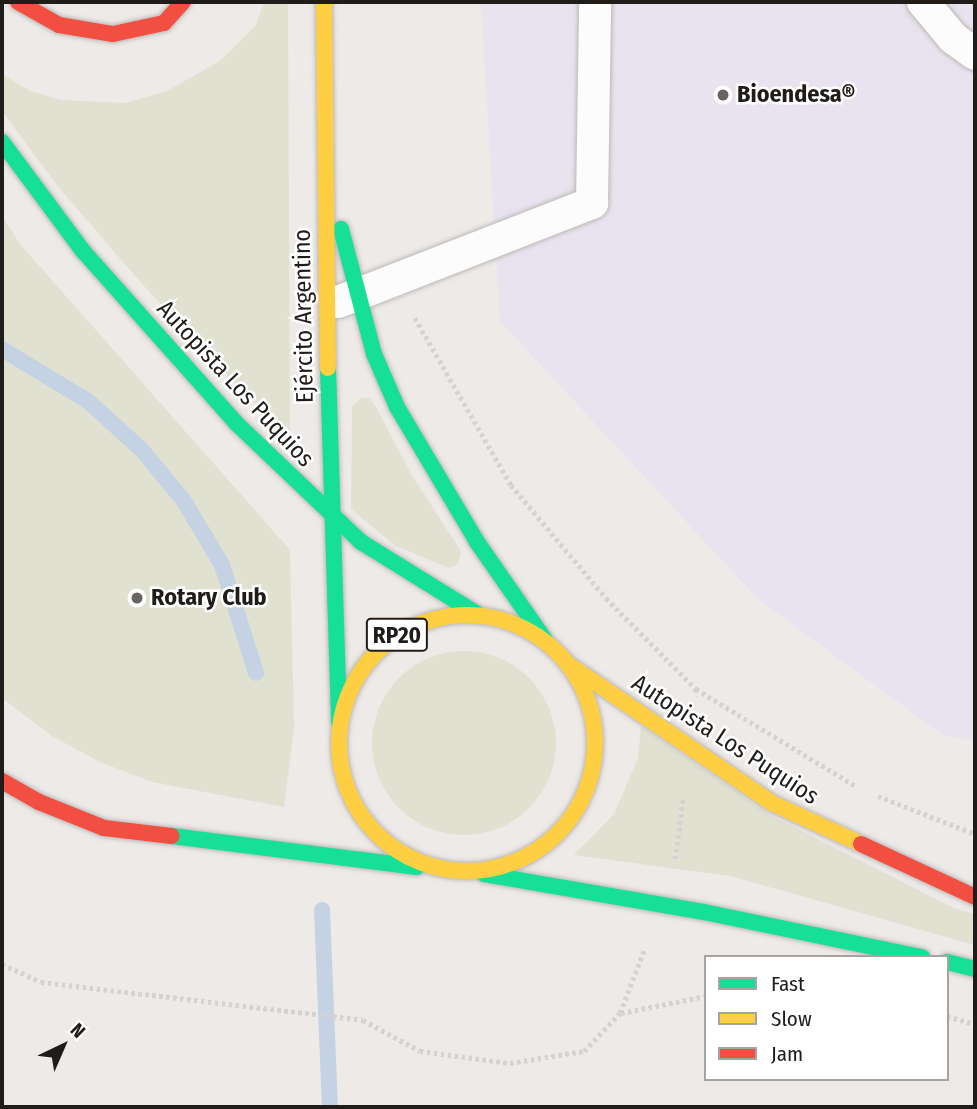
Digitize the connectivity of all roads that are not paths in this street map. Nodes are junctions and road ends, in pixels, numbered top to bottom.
1 (18, 2) edge
2 (183, 2) edge
3 (324, 2) edge
4 (595, 2) edge
5 (923, 2) edge
6 (975, 54) edge
7 (2, 142) edge
8 (325, 161) junction
9 (356, 295) junction
10 (326, 306) junction
11 (329, 514) junction
12 (477, 614) junction
13 (545, 640) junction
14 (570, 665) junction
15 (339, 723) junction
16 (2, 781) edge
17 (447, 870) junction
18 (471, 872) junction
19 (975, 897) edge
20 (912, 955) edge
21 (949, 962) edge
22 (975, 969) edge

1 - 2 main road
3 - 8 main road, Ejército Argentino
4 - 9 lane
5 - 6 lane
7 - 11 main road, Autopista Los Puquios / RP20
8 - 9 main road, Ejército Argentino
8 - 10 main road, Ejército Argentino
9 - 10 lane
9 - 13 main road, Ejército Argentino
10 - 11 main road, Ejército Argentino
11 - 12 main road, Autopista Los Puquios / RP20
11 - 15 main road, Ejército Argentino
12 - 13 main road, RP20
12 - 15 main road, RP20
13 - 14 main road, RP20
14 - 18 main road, RP20
14 - 19 main road, Autopista Los Puquios / RP20
15 - 17 main road, RP20
16 - 17 main road, RP20
17 - 18 main road, RP20
18 - 20 main road, RP20
21 - 22 main road

